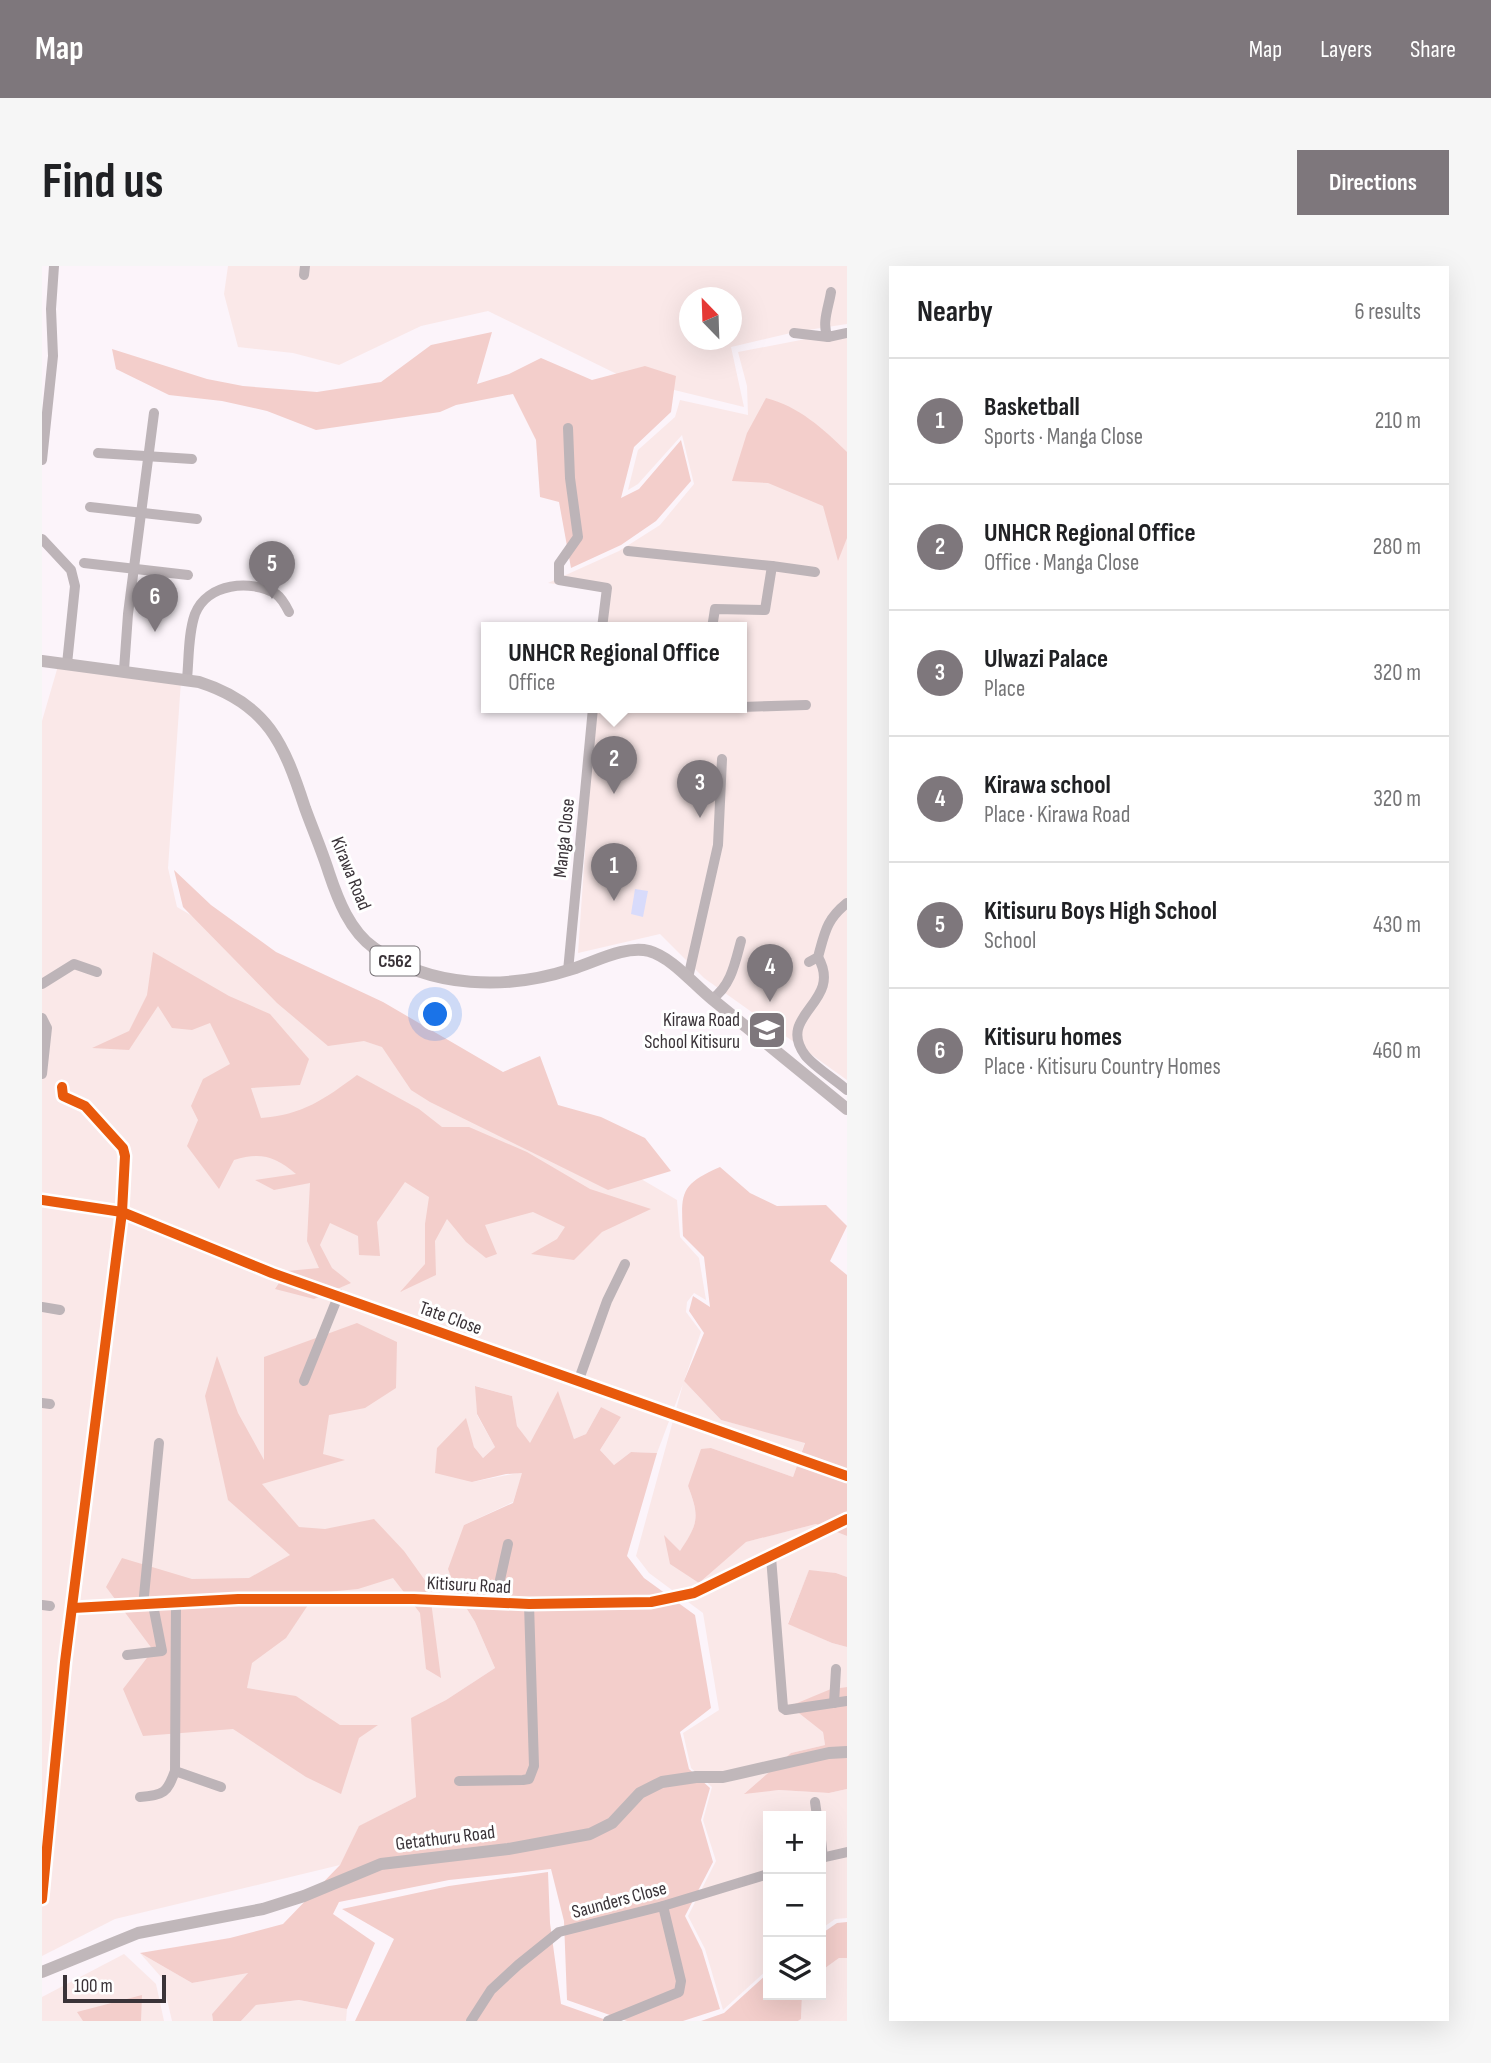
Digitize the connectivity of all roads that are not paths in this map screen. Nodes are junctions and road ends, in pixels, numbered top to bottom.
1 (54, 266) edge
2 (831, 292) dead end
3 (794, 333) dead end
4 (847, 334) edge
5 (828, 337) junction
6 (154, 413) dead end
7 (568, 428) dead end
8 (98, 453) dead end
9 (148, 456) junction
10 (192, 459) dead end
11 (42, 460) edge
12 (90, 507) dead end
13 (141, 513) junction
14 (197, 519) dead end
15 (42, 539) edge
16 (628, 551) dead end
17 (83, 563) dead end
18 (772, 566) junction
19 (134, 567) junction
20 (816, 572) dead end
21 (188, 575) dead end
22 (289, 612) dead end
23 (603, 622) edge
24 (713, 622) edge
25 (42, 661) edge
26 (67, 664) junction
27 (124, 670) junction
28 (187, 679) junction
29 (806, 705) dead end
30 (747, 707) edge
31 (593, 713) edge
32 (722, 760) dead end
33 (847, 903) edge
34 (741, 941) dead end
35 (568, 971) junction
36 (97, 972) dead end
37 (688, 978) junction
38 (42, 984) edge
39 (712, 999) junction
40 (42, 1018) edge
41 (42, 1074) edge
42 (62, 1087) dead end
43 (847, 1090) edge
44 (847, 1109) edge
45 (42, 1200) edge
46 (122, 1213) junction
47 (625, 1264) dead end
48 (339, 1294) junction
49 (42, 1307) edge
50 (60, 1310) dead end
51 (304, 1381) dead end
52 (578, 1382) junction
53 (159, 1443) dead end
54 (847, 1476) edge
55 (847, 1519) edge
56 (508, 1544) dead end
57 (771, 1557) junction
58 (495, 1602) junction
59 (176, 1604) junction
60 (529, 1604) junction
61 (148, 1606) junction
62 (73, 1608) junction
63 (127, 1655) dead end
64 (836, 1669) dead end
65 (847, 1701) edge
66 (834, 1703) junction
67 (847, 1752) edge
68 (175, 1771) junction
69 (458, 1781) dead end
70 (221, 1787) dead end
71 (140, 1797) dead end
72 (815, 1802) dead end
73 (816, 1811) edge
74 (847, 1852) edge
75 (826, 1857) edge
76 (763, 1876) edge
77 (42, 1899) edge
78 (663, 1906) junction
79 (42, 1972) edge
80 (471, 2021) edge
81 (607, 2021) edge

1 - 11 street
2 - 5 street
3 - 5 street
4 - 5 street
6 - 9 street
7 - 23 street
8 - 9 street
9 - 10 street
9 - 13 street
12 - 13 street
13 - 14 street
13 - 19 street
15 - 26 street
16 - 18 street
17 - 19 street
18 - 20 street
18 - 24 street
19 - 21 street
19 - 27 street
22 - 28 street
25 - 26 main road, Kirawa Road / C562
26 - 27 main road, Kirawa Road / C562
27 - 28 main road, Kirawa Road / C562
28 - 35 main road, Kirawa Road / C562
29 - 30 street
31 - 35 street, Manga Close
32 - 37 street
33 - 43 street
34 - 39 street
35 - 37 main road, Kirawa Road / C562
36 - 38 street
37 - 39 main road, Kirawa Road / C562
39 - 44 main road, Kirawa Road / C562
40 - 41 street
42 - 46 street
45 - 46 street, Tate Close
46 - 48 street, Tate Close
46 - 62 street
47 - 52 street
48 - 51 street
48 - 52 street, Tate Close
49 - 50 street
52 - 54 street, Tate Close
53 - 61 street
55 - 57 street, Kitisuru Road
56 - 58 street
57 - 60 street, Kitisuru Road
57 - 66 street
58 - 59 street, Kitisuru Road
58 - 60 street, Kitisuru Road
59 - 61 street, Kitisuru Road
59 - 68 street
60 - 69 street
61 - 62 street, Kitisuru Road
61 - 63 street
62 - 77 street
64 - 66 street
65 - 66 street
67 - 79 main road, Getathuru Road
68 - 70 street
68 - 71 street
72 - 73 street
74 - 75 street
76 - 78 street, Saunders Close
78 - 80 street, Saunders Close
78 - 81 street

